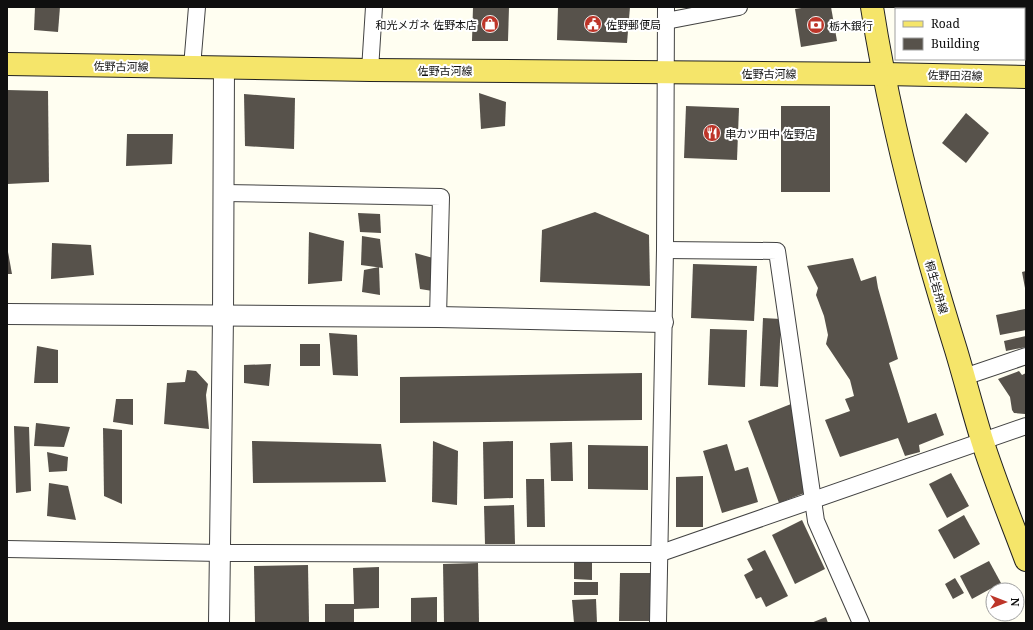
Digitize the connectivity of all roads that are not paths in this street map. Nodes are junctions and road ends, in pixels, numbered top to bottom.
1 (197, 7) edge
2 (374, 7) edge
3 (739, 7) edge
4 (872, 7) edge
5 (666, 14) edge
6 (7, 64) edge
7 (192, 67) junction
8 (224, 67) junction
9 (370, 70) junction
10 (666, 72) junction
11 (884, 74) junction
12 (1026, 77) edge
13 (224, 193) junction
14 (664, 250) junction
15 (7, 314) edge
16 (223, 316) junction
17 (438, 317) junction
18 (663, 322) junction
19 (1026, 356) edge
20 (964, 377) junction
21 (1026, 426) edge
22 (982, 440) junction
23 (812, 499) junction
24 (7, 549) edge
25 (221, 553) junction
26 (658, 554) junction
27 (1026, 560) edge
28 (219, 623) edge
29 (658, 623) edge
30 (861, 623) edge

1 - 7 street
2 - 9 street
3 - 5 street
4 - 11 main road, 桐生岩舟線
5 - 10 street
6 - 7 main road, 佐野古河線
7 - 8 main road, 佐野古河線
8 - 9 main road, 佐野古河線
8 - 13 street
9 - 10 main road, 佐野古河線
10 - 11 main road, 佐野古河線
10 - 14 street
11 - 12 main road, 佐野田沼線
11 - 20 main road, 桐生岩舟線
13 - 16 street
13 - 17 street
14 - 18 street
14 - 23 street
15 - 16 street
16 - 17 street
16 - 25 street
17 - 18 street
18 - 26 street
19 - 20 street
20 - 22 main road, 桐生岩舟線
21 - 22 street
22 - 23 street
22 - 27 main road, 桐生岩舟線
23 - 26 street
23 - 30 street
24 - 25 street
25 - 26 street
25 - 28 street
26 - 29 street

